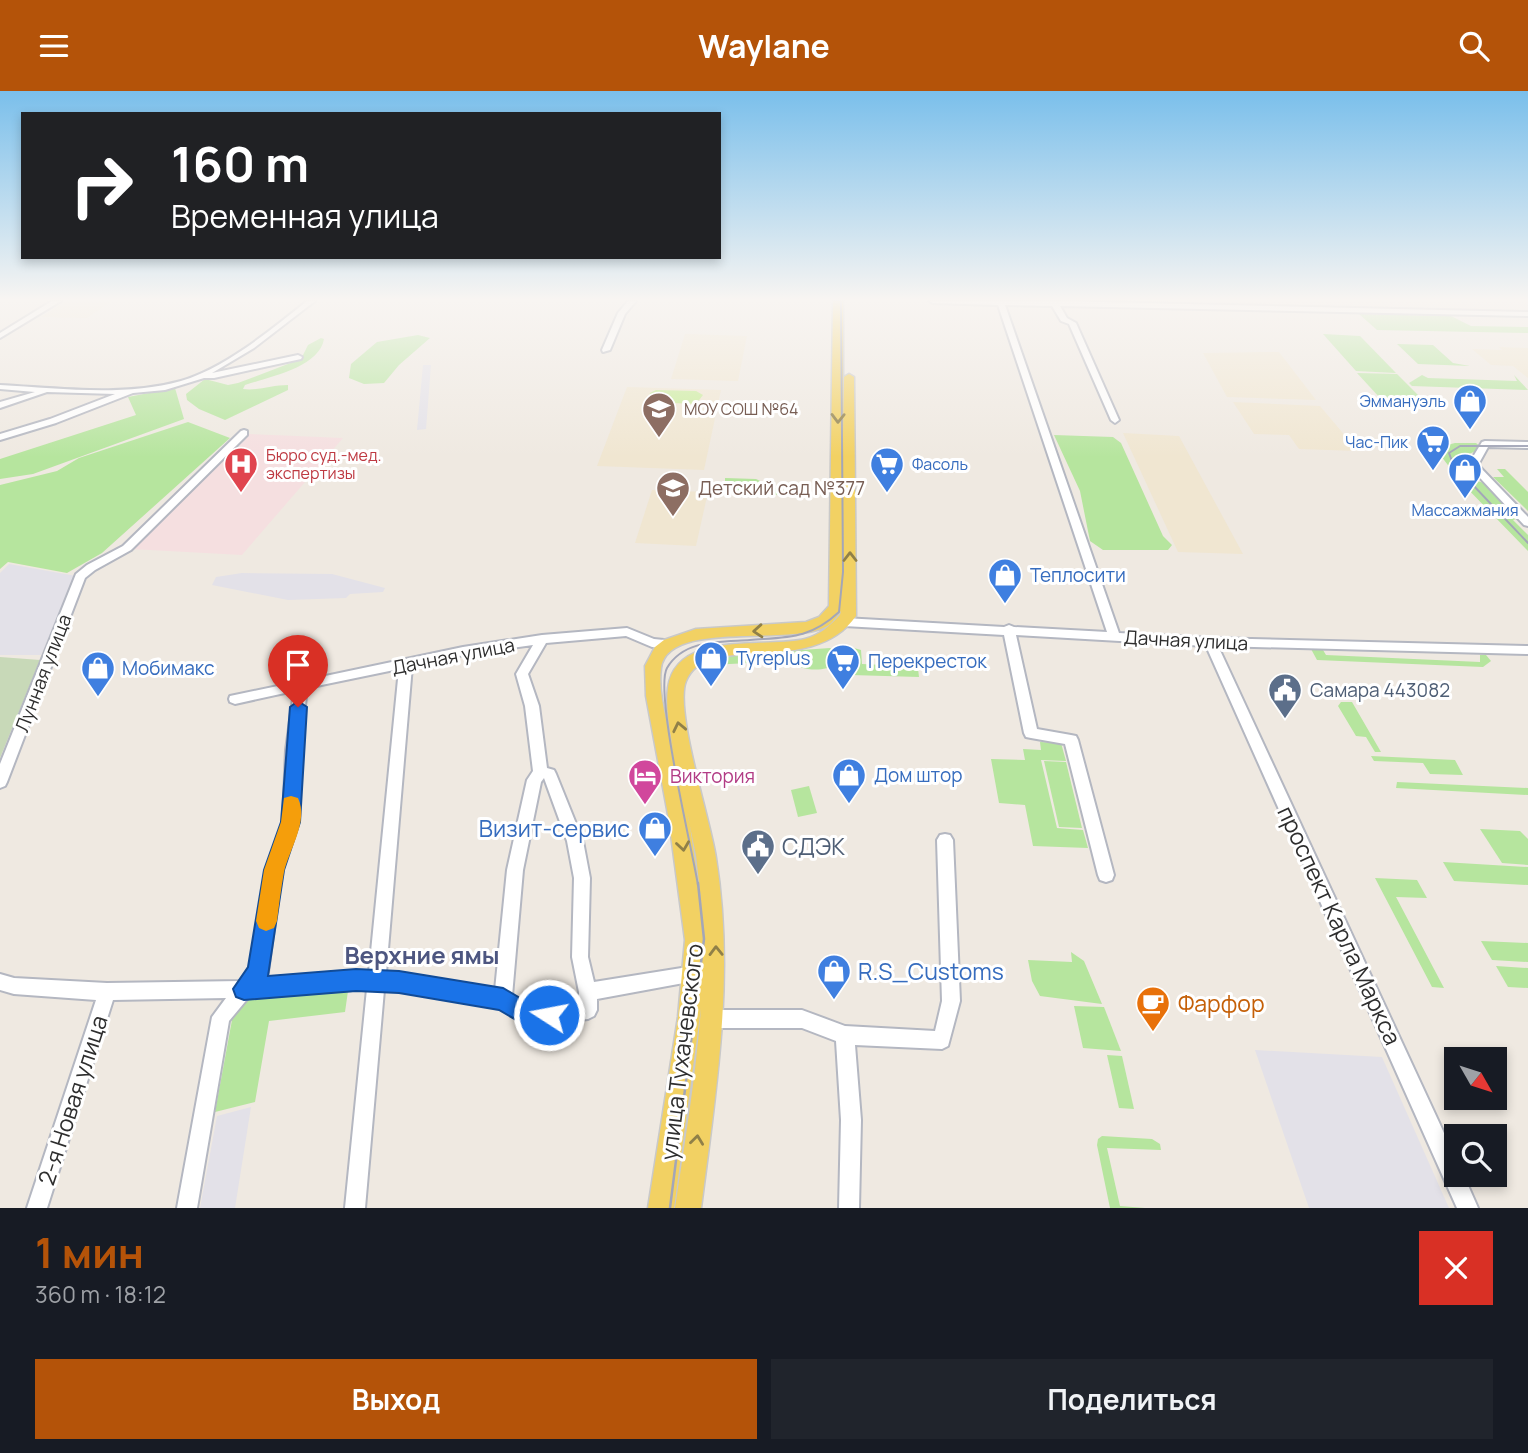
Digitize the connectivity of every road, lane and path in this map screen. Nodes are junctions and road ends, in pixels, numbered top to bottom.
1 (234, 353) edge
2 (838, 353) edge
3 (848, 353) edge
4 (1017, 353) edge
5 (1085, 353) edge
6 (298, 357) dead end
7 (201, 375) junction
8 (0, 387) edge
9 (53, 389) junction
10 (137, 389) junction
11 (0, 405) edge
12 (1115, 420) dead end
13 (244, 433) dead end
14 (0, 437) edge
15 (1528, 447) edge
16 (1528, 523) edge
17 (835, 623) junction
18 (1009, 629) junction
19 (1114, 636) junction
20 (542, 639) junction
21 (1210, 642) junction
22 (670, 644) junction
23 (1528, 650) edge
24 (406, 665) junction
25 (301, 686) junction
26 (235, 699) dead end
27 (540, 772) junction
28 (0, 782) edge
29 (945, 840) dead end
30 (1106, 875) dead end
31 (694, 974) junction
32 (374, 981) junction
33 (0, 982) edge
34 (244, 989) junction
35 (107, 992) junction
36 (588, 992) junction
37 (503, 1000) junction
38 (713, 1019) junction
39 (845, 1035) junction
40 (37, 1208) edge
41 (187, 1208) edge
42 (355, 1208) edge
43 (661, 1208) edge
44 (688, 1208) edge
45 (849, 1208) edge
46 (1468, 1208) edge

1 - 7 street
2 -> 17 main road
17 -> 3 main road
4 - 19 street
5 - 12 street
6 - 7 street
7 - 10 street
8 - 9 street
9 - 10 street
9 - 11 street
10 - 14 street
13 - 28 street, Лунная улица
15 - 16 street
17 - 18 street, Дачная улица
17 -> 22 main road
38 -> 17 main road, улица Тухачевского
18 - 19 street, Дачная улица
18 - 30 street
19 - 21 street, Дачная улица
20 - 22 street, Дачная улица
20 - 24 street, Дачная улица
20 - 27 street
21 - 23 street, Дачная улица
21 - 46 street, проспект Карла Маркса
22 -> 31 main road, улица Тухачевского
24 - 25 street, Дачная улица
24 - 32 street
25 - 26 street, Дачная улица
25 - 34 street
27 - 36 street
27 - 37 street
29 - 39 street
31 - 36 street
31 - 43 main road, улица Тухачевского
32 - 34 street
32 - 37 street
32 - 42 street
33 - 35 street
34 - 35 street
34 - 41 street
35 - 40 street, 2-я Новая улица
36 - 37 street
38 - 39 street
44 -> 38 main road, улица Тухачевского
39 - 45 street

